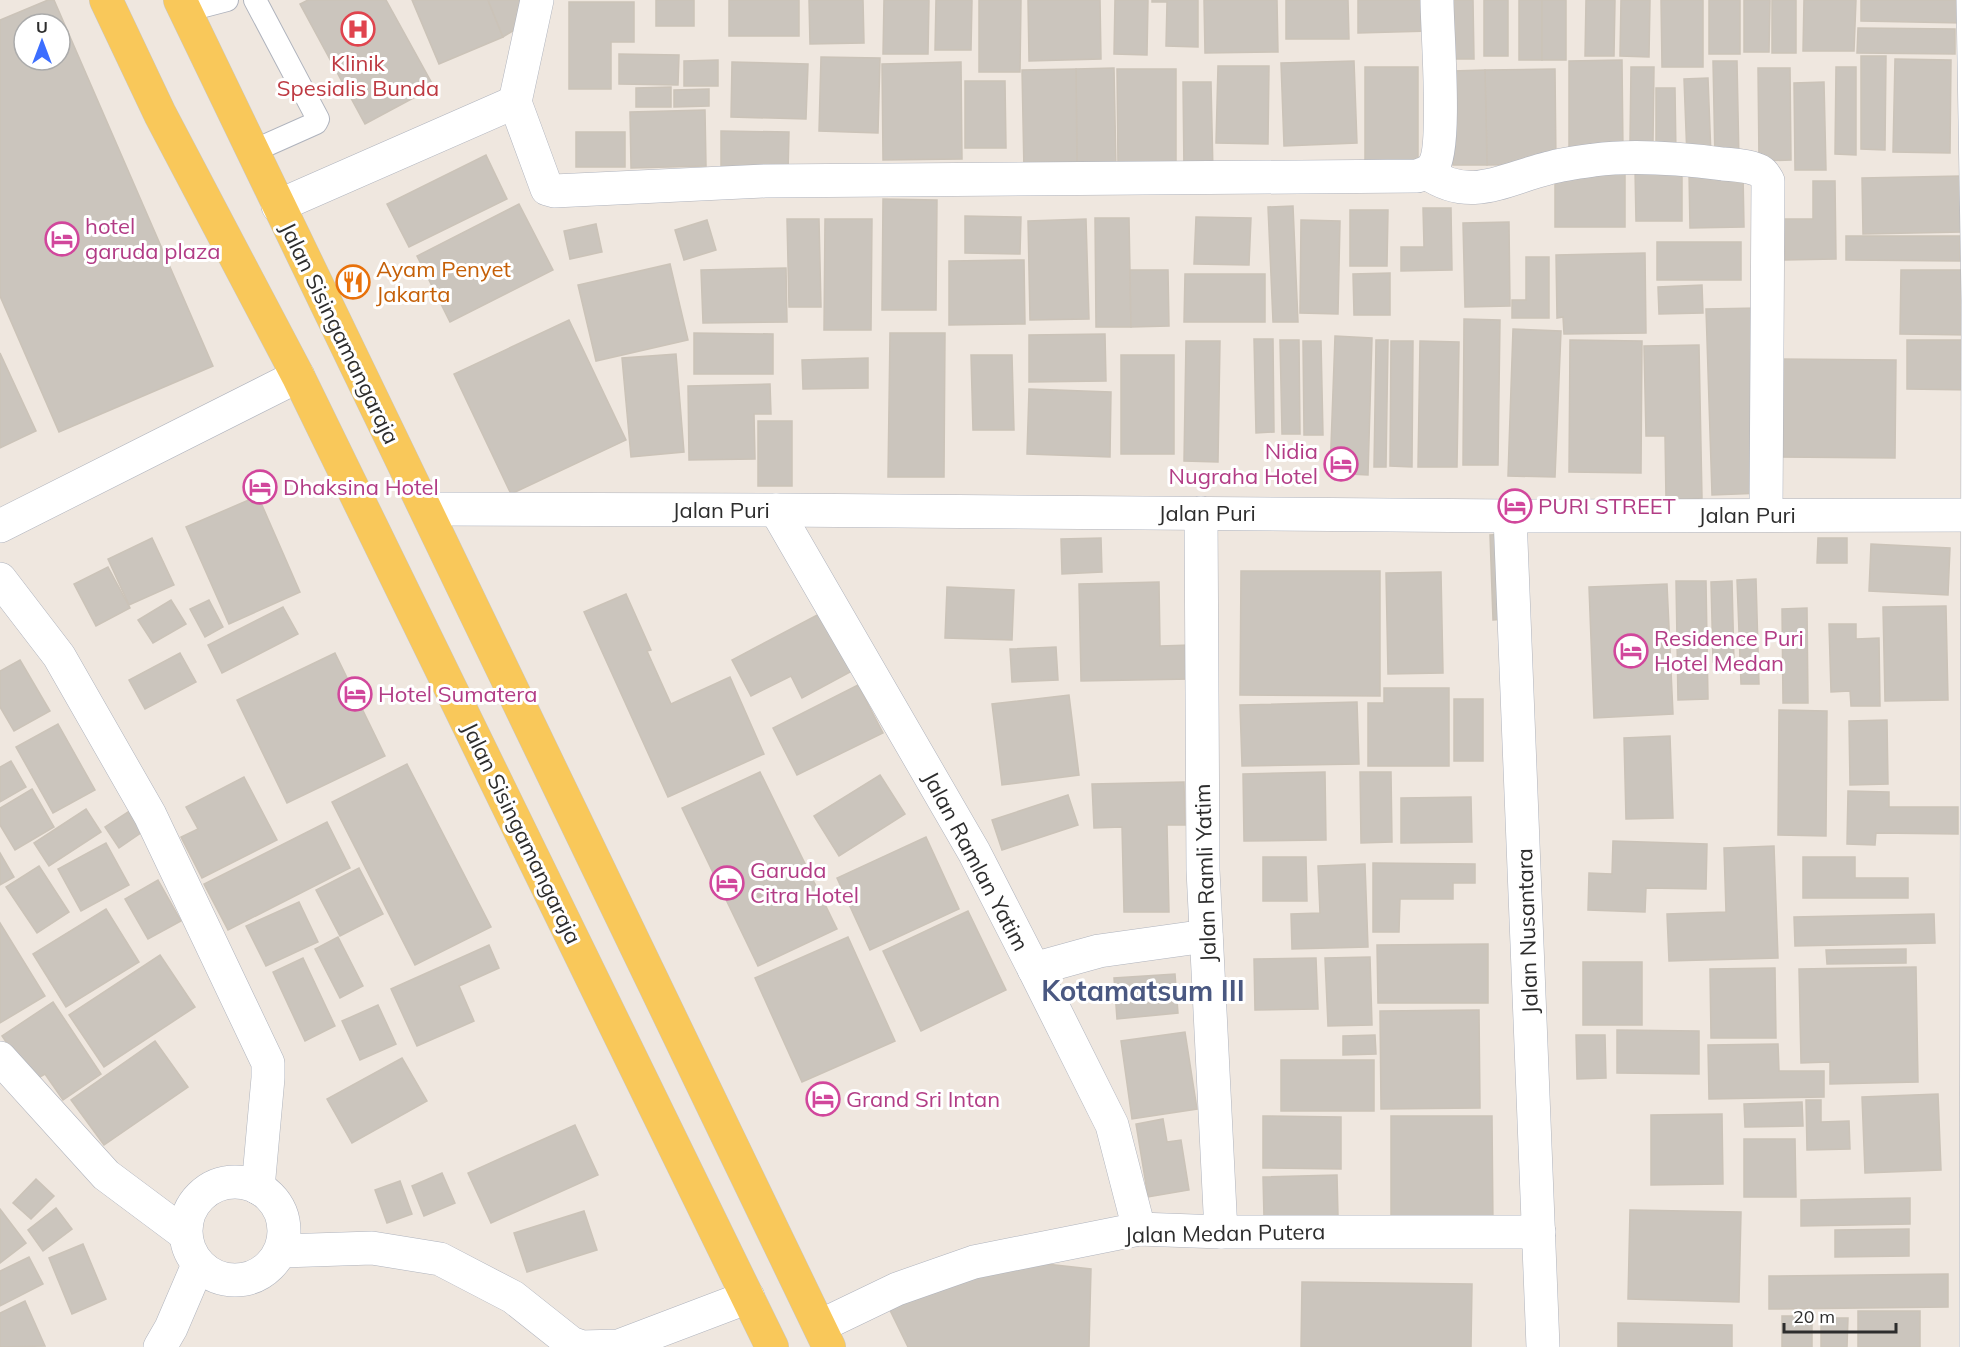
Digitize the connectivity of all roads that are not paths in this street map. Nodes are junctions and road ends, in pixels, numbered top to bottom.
1 (106, 0) edge
2 (227, 0) edge
3 (255, 0) edge
4 (537, 0) edge
5 (1437, 0) edge
6 (1972, 0) edge
7 (182, 5) edge
8 (515, 102) junction
9 (252, 152) junction
10 (1426, 173) junction
11 (278, 206) junction
12 (298, 376) junction
13 (427, 509) junction
14 (776, 510) junction
15 (1201, 513) junction
16 (1766, 515) junction
17 (1983, 515) edge
18 (1510, 516) junction
19 (0, 526) edge
20 (0, 579) edge
21 (1983, 876) edge
22 (1206, 936) junction
23 (1034, 969) junction
24 (0, 1058) edge
25 (1982, 1088) edge
26 (258, 1188) junction
27 (1139, 1229) junction
28 (1221, 1232) junction
29 (1539, 1232) junction
30 (185, 1234) junction
31 (282, 1251) junction
32 (198, 1265) junction
33 (748, 1297) junction
34 (825, 1336) edge
35 (160, 1347) edge
36 (772, 1347) edge
37 (1543, 1347) edge
38 (1977, 1347) edge
39 (1988, 1347) edge

1 - 12 main road, Jalan Sisingamangaraja
2 - 7 lane
3 - 9 lane
4 - 8 street
5 - 10 street
6 - 17 street
7 - 9 main road, Jalan Sisingamangaraja
8 - 10 street
8 - 11 street
9 - 11 main road, Jalan Sisingamangaraja
10 - 16 street
11 - 13 main road, Jalan Sisingamangaraja
12 - 19 street
12 - 33 main road, Jalan Sisingamangaraja
13 - 14 street, Jalan Puri
13 - 34 main road, Jalan Sisingamangaraja
14 - 15 street, Jalan Puri
14 - 23 street, Jalan Ramlan Yatim
15 - 18 street, Jalan Puri
15 - 22 street, Jalan Ramli Yatim
16 - 17 street, Jalan Puri
16 - 18 street, Jalan Puri
17 - 21 street
18 - 29 street, Jalan Nusantara
20 - 26 street
21 - 25 street
22 - 23 street
22 - 28 street, Jalan Ramli Yatim
23 - 27 street, Jalan Ramlan Yatim
24 - 30 street
25 - 38 street
26 - 30 street
26 - 31 street
27 - 28 street, Jalan Medan Putera
27 - 34 street, Jalan Medan Putera
28 - 29 street, Jalan Medan Putera
29 - 37 street, Jalan Nusantara
30 - 32 street
31 - 32 street
31 - 33 street
32 - 35 street
33 - 36 main road, Jalan Sisingamangaraja
38 - 39 street

